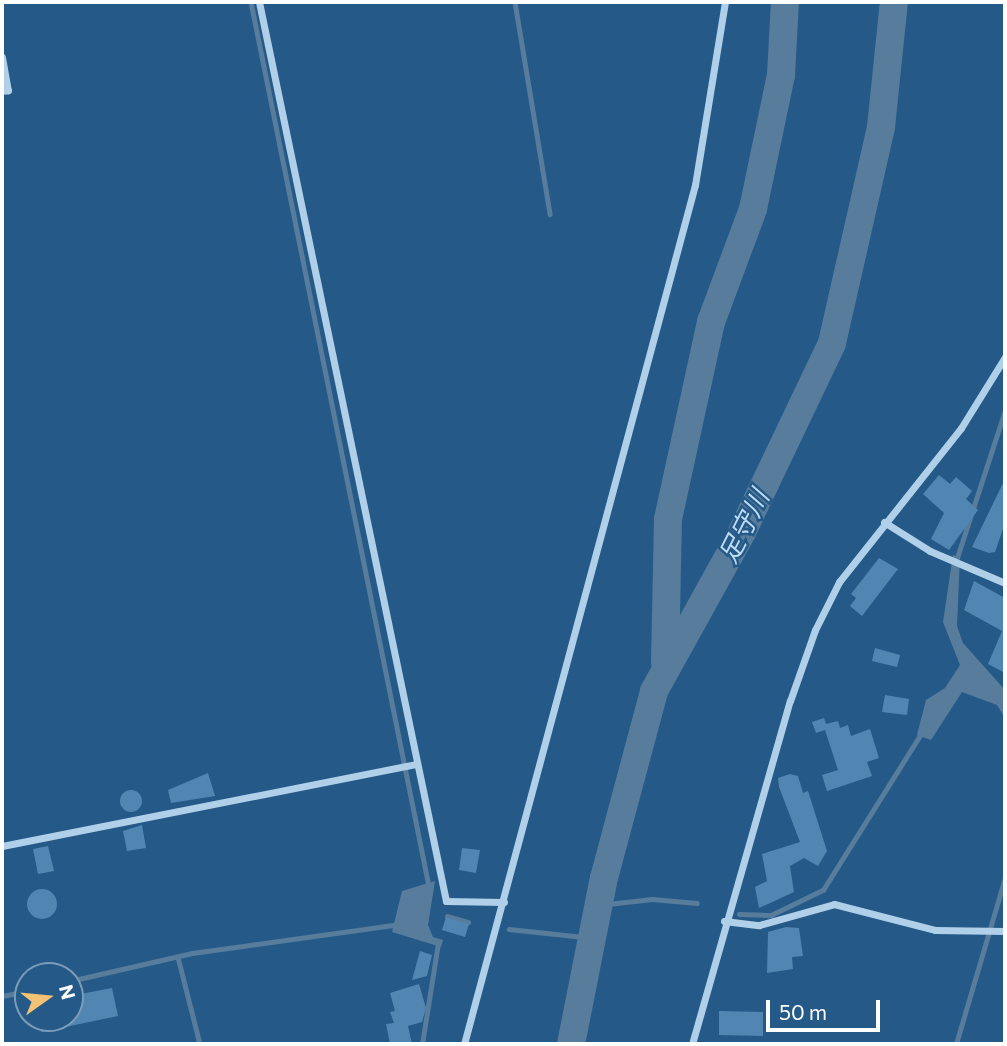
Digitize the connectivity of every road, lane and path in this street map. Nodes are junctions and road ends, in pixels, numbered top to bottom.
1 (258, 2) edge
2 (724, 2) edge
3 (2, 57) edge
4 (2, 91) edge
5 (1005, 357) edge
6 (884, 522) junction
7 (1005, 583) edge
8 (415, 765) junction
9 (2, 846) edge
10 (504, 902) junction
11 (724, 921) junction
12 (1005, 931) edge
13 (464, 1044) edge
14 (692, 1044) edge

1 - 8 street
2 - 10 street
3 - 4 street
5 - 6 street
6 - 7 street
6 - 11 street
8 - 9 street
8 - 10 street
10 - 13 street
11 - 12 street
11 - 14 street

